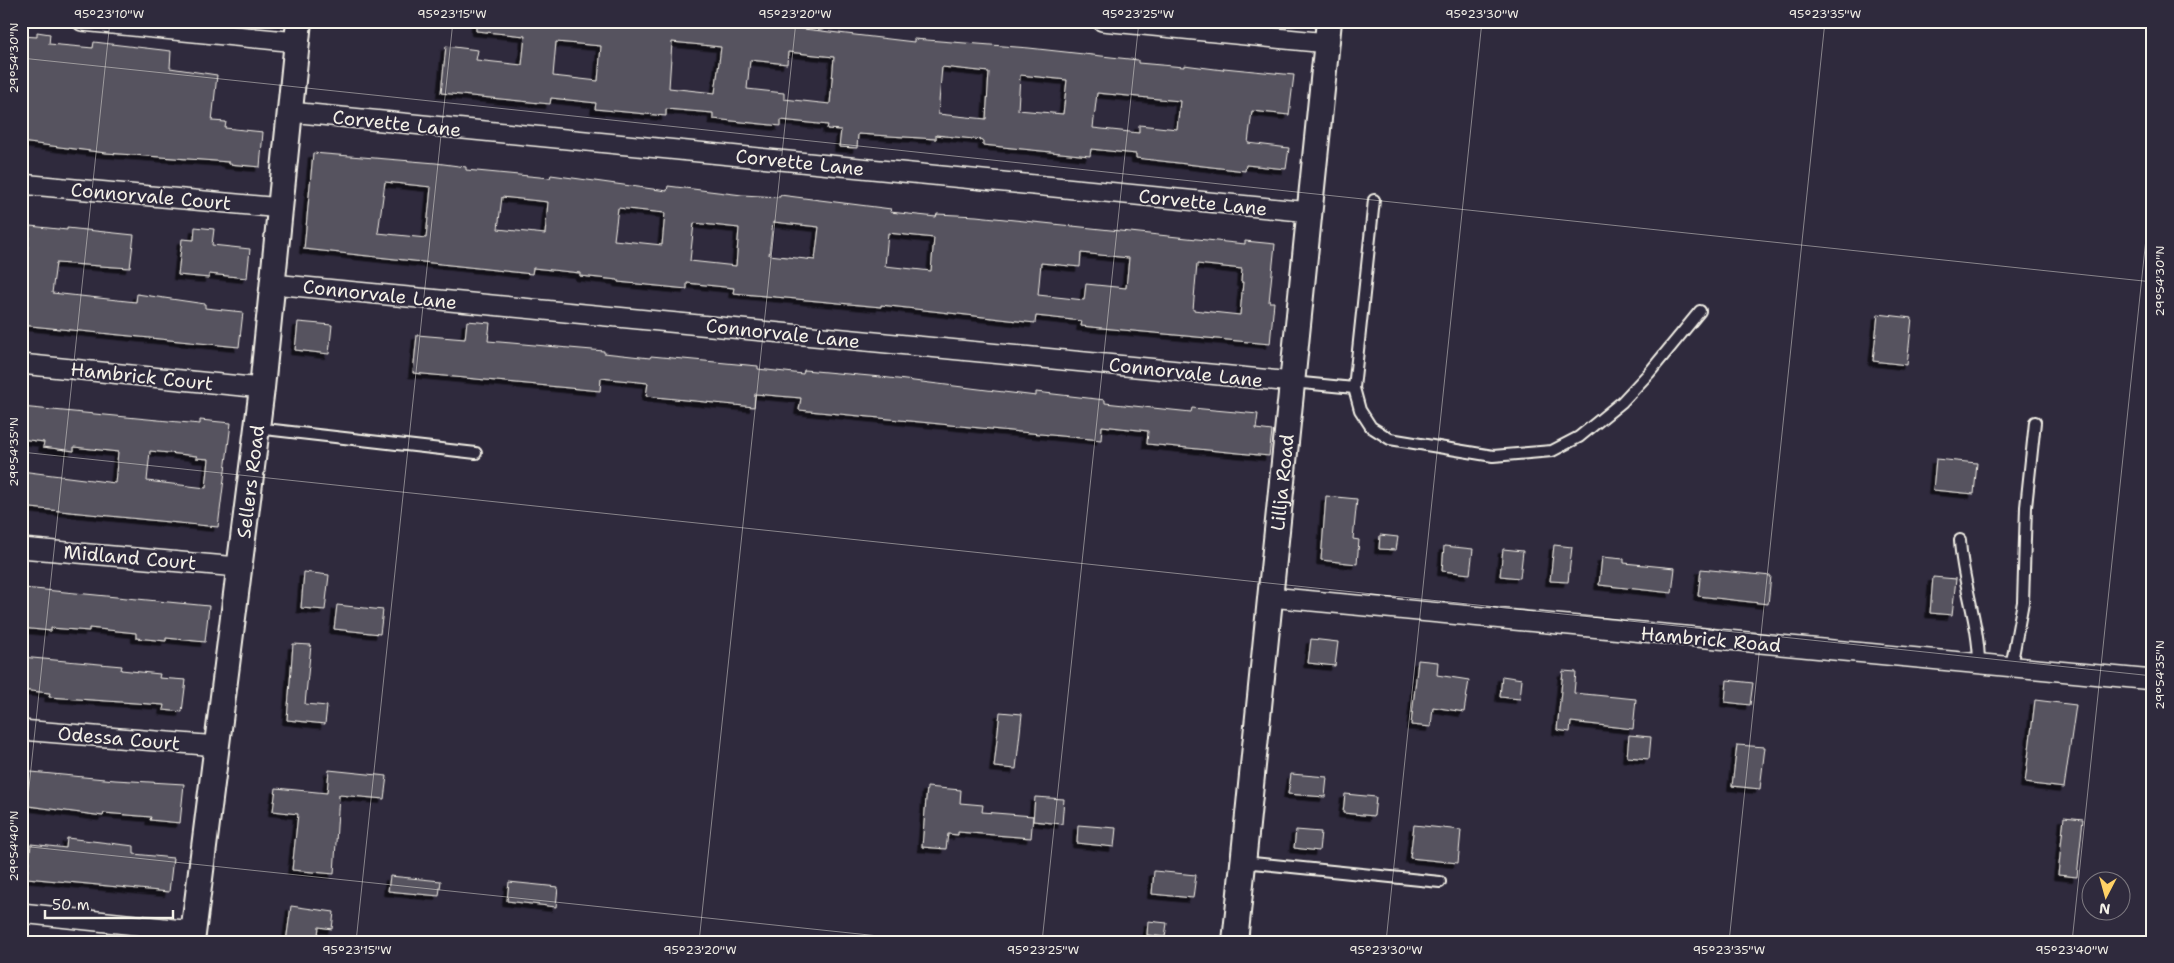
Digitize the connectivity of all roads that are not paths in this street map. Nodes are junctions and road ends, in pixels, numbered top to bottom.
1 (82, 21) edge
2 (1102, 21) edge
3 (298, 31) edge
4 (1328, 32) edge
5 (290, 112) junction
6 (21, 184) edge
7 (1374, 200) dead end
8 (280, 208) junction
9 (1310, 212) junction
10 (273, 284) junction
11 (1700, 311) dead end
12 (21, 364) edge
13 (1292, 382) junction
14 (262, 388) junction
15 (1354, 388) junction
16 (2035, 422) dead end
17 (256, 428) junction
18 (476, 454) dead end
19 (1960, 540) dead end
20 (21, 548) edge
21 (238, 567) junction
22 (1270, 597) junction
23 (1979, 664) junction
24 (2011, 667) junction
25 (2153, 680) edge
26 (21, 730) edge
27 (216, 746) junction
28 (1243, 862) junction
29 (1440, 882) dead end
30 (21, 914) edge
31 (192, 936) edge
32 (1235, 942) edge

1 - 3 street
2 - 4 street
3 - 5 street, Sellers Road
4 - 9 street, Lillja Road
5 - 8 street, Sellers Road
5 - 9 street, Corvette Lane
6 - 8 street, Connorvale Court
7 - 15 lane
8 - 10 street, Sellers Road
9 - 13 street, Lillja Road
10 - 13 street, Connorvale Lane
10 - 14 street, Sellers Road
11 - 15 lane
12 - 14 street, Hambrick Court
13 - 15 lane
13 - 22 street, Lillja Road
14 - 17 street, Sellers Road
16 - 24 lane
17 - 18 lane
17 - 21 street, Sellers Road
19 - 23 lane
20 - 21 street, Midland Court
21 - 27 street, Sellers Road
22 - 23 street, Hambrick Road
22 - 28 street, Lillja Road
23 - 24 street, Hambrick Road
24 - 25 street, Hambrick Road
26 - 27 street, Odessa Court
27 - 31 street, Sellers Road
28 - 29 lane
28 - 32 street, Lillja Road
30 - 31 street

